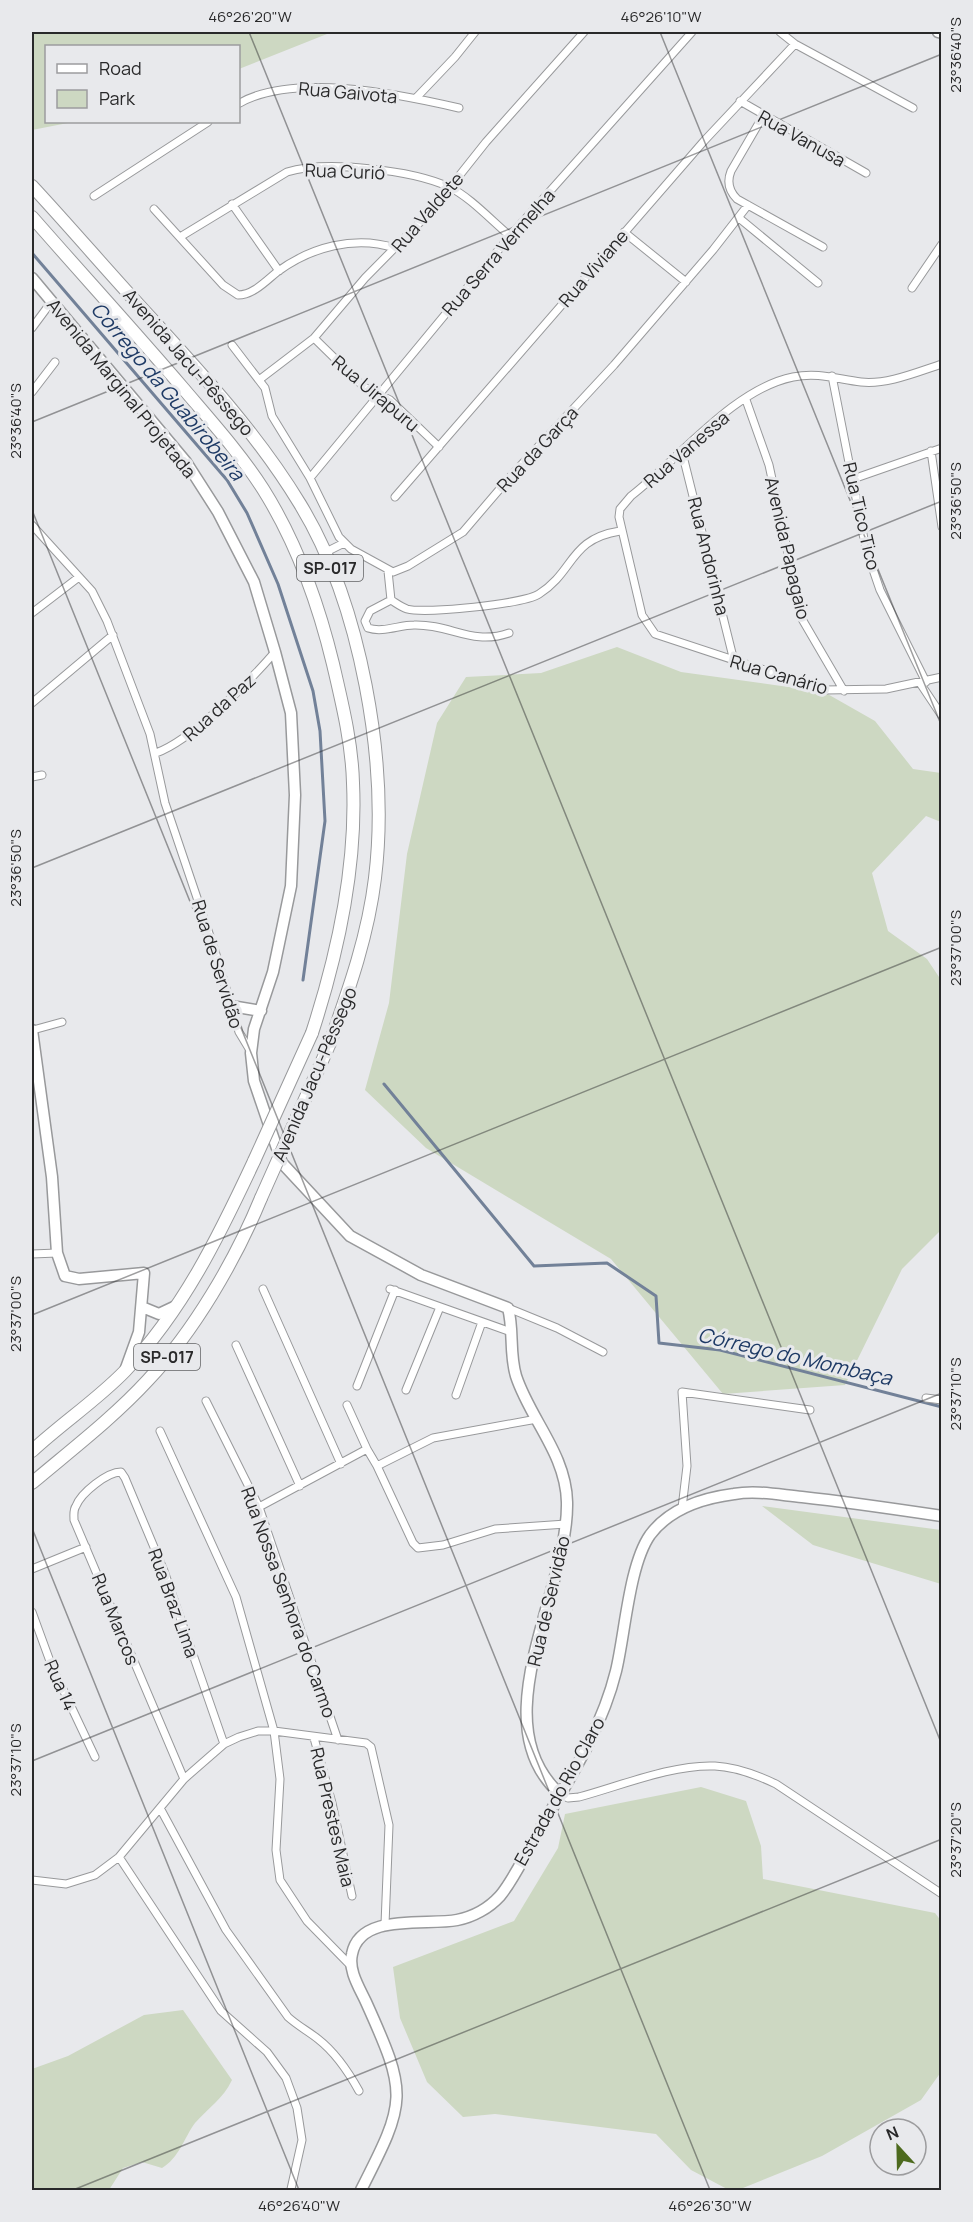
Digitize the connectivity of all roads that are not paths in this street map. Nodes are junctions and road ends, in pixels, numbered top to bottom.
1 (475, 32) edge
2 (584, 32) edge
3 (692, 32) edge
4 (780, 32) edge
5 (795, 44) junction
6 (416, 98) junction
7 (740, 101) junction
8 (240, 103) edge
9 (459, 108) dead end
10 (913, 108) dead end
11 (763, 116) junction
12 (206, 123) edge
13 (866, 173) dead end
14 (32, 186) edge
15 (450, 187) junction
16 (94, 196) dead end
17 (232, 204) junction
18 (748, 205) junction
19 (154, 209) dead end
20 (32, 217) edge
21 (739, 218) junction
22 (624, 232) junction
23 (510, 236) junction
24 (180, 237) junction
25 (942, 244) edge
26 (823, 247) dead end
27 (395, 249) junction
28 (279, 271) junction
29 (32, 278) edge
30 (686, 282) junction
31 (818, 283) dead end
32 (912, 288) dead end
33 (52, 301) junction
34 (32, 315) edge
35 (39, 320) junction
36 (32, 328) edge
37 (314, 338) junction
38 (232, 345) dead end
39 (56, 362) dead end
40 (942, 364) edge
41 (832, 376) junction
42 (259, 380) junction
43 (32, 392) edge
44 (377, 394) junction
45 (746, 400) junction
46 (439, 447) junction
47 (942, 448) edge
48 (931, 451) junction
49 (682, 452) junction
50 (310, 478) junction
51 (853, 479) junction
52 (395, 497) dead end
53 (32, 525) edge
54 (942, 527) edge
55 (620, 531) junction
56 (345, 543) junction
57 (324, 553) junction
58 (388, 571) junction
59 (80, 577) junction
60 (391, 600) junction
61 (32, 613) edge
62 (509, 633) dead end
63 (112, 635) junction
64 (275, 652) junction
65 (734, 661) junction
66 (942, 677) edge
67 (923, 682) junction
68 (844, 691) junction
69 (32, 703) edge
70 (942, 716) edge
71 (156, 753) junction
72 (42, 775) dead end
73 (32, 777) edge
74 (231, 1006) junction
75 (261, 1011) junction
76 (62, 1022) dead end
77 (32, 1030) edge
78 (252, 1053) junction
79 (57, 1253) junction
80 (32, 1254) edge
81 (263, 1289) dead end
82 (177, 1306) junction
83 (142, 1307) junction
84 (440, 1307) junction
85 (508, 1308) junction
86 (482, 1322) junction
87 (511, 1332) junction
88 (236, 1345) dead end
89 (603, 1352) dead end
90 (124, 1372) junction
91 (357, 1386) dead end
92 (406, 1390) dead end
93 (456, 1395) dead end
94 (926, 1398) dead end
95 (942, 1400) edge
96 (206, 1401) dead end
97 (347, 1405) dead end
98 (810, 1410) dead end
99 (537, 1419) junction
100 (160, 1431) dead end
101 (367, 1449) junction
102 (32, 1451) edge
103 (341, 1464) junction
104 (377, 1466) junction
105 (114, 1473) joint
106 (32, 1483) edge
107 (300, 1486) junction
108 (259, 1508) junction
109 (682, 1508) junction
110 (942, 1516) edge
111 (566, 1524) junction
112 (86, 1547) junction
113 (32, 1569) edge
114 (32, 1612) edge
115 (274, 1731) junction
116 (314, 1737) junction
117 (338, 1740) junction
118 (224, 1744) junction
119 (95, 1757) dead end
120 (184, 1779) junction
121 (560, 1794) junction
122 (160, 1808) junction
123 (119, 1857) junction
124 (32, 1880) edge
125 (942, 1894) edge
126 (352, 1896) dead end
127 (385, 1924) junction
128 (352, 1967) junction
129 (359, 2091) dead end
130 (291, 2189) dead end
131 (361, 2190) edge

1 - 6 street
2 - 15 street, Rua Valdete
3 - 23 street, Rua Serra Vermelha
4 - 5 street
5 - 7 street, Rua Viviane
5 - 10 street
6 - 8 street, Rua Gaivota
6 - 9 street, Rua Gaivota
7 - 11 street, Rua Vanusa
7 - 22 street, Rua Viviane
11 - 13 street, Rua Vanusa
11 - 18 street
12 - 16 street
14 - 57 highway, Avenida Jacu-Pêssego / SP-017
15 - 17 street, Rua Curió
15 - 23 street, Rua Curió
15 - 27 street, Rua Valdete
17 - 24 street, Rua Curió
17 - 28 street
18 - 21 street, Rua da Garça
18 - 26 street
19 - 24 street
20 - 82 highway, Avenida Jacu-Pêssego / SP-017, bridge
21 - 30 street, Rua da Garça
21 - 31 street
22 - 30 street
22 - 46 street, Rua Viviane
23 - 44 street, Rua Serra Vermelha
24 - 28 street
25 - 32 street
27 - 28 street
27 - 37 street, Rua Valdete
29 - 33 main road, Avenida Marginal Projetada
30 - 58 street, Rua da Garça
33 - 35 street
33 - 64 main road, Avenida Marginal Projetada
34 - 35 street
35 - 36 street
37 - 42 street, Rua Valdete
37 - 44 street, Rua Uirapuru
38 - 42 street
39 - 43 street
40 - 41 street, Rua Vanessa
41 - 45 street, Rua Vanessa
41 - 51 street, Rua Tico Tico
42 - 50 street
44 - 46 street, Rua Uirapuru
44 - 50 street, Rua Serra Vermelha
45 - 49 street, Rua Vanessa
45 - 68 street, Avenida Papagaio
46 - 52 street, Rua Viviane
47 - 48 street
48 - 51 street
48 - 54 street
49 - 55 street, Rua Vanessa
49 - 65 street, Rua Andorinha
50 - 56 street
51 - 67 street, Rua Tico Tico
53 - 59 street, Rua de Servidão
55 - 60 street
55 - 65 street, Rua Canário
56 - 57 street
56 - 58 street
57 - 106 highway, Avenida Jacu-Pêssego / SP-017, bridge
58 - 60 street
59 - 61 street
59 - 63 street, Rua de Servidão
60 - 62 street
63 - 69 street
63 - 71 street, Rua de Servidão
64 - 71 street, Rua da Paz
64 - 75 main road, Avenida Marginal Projetada
65 - 68 street, Rua Canário
66 - 67 street, Rua Canário
67 - 68 street, Rua Canário
67 - 70 street, Rua Tico Tico
71 - 74 street, Rua de Servidão
72 - 73 street
74 - 75 main road
74 - 78 street, Rua de Servidão
75 - 78 main road, Avenida Marginal Projetada
76 - 77 street
77 - 79 main road
78 - 85 main road, Rua de Servidão
79 - 80 street
79 - 83 main road
81 - 103 street
82 - 83 main road
82 - 90 highway, Avenida Jacu-Pêssego / SP-017
83 - 90 main road
84 - 86 street
84 - 91 street
84 - 92 street
85 - 87 main road, Rua de Servidão
85 - 89 street
86 - 87 street
86 - 93 street
87 - 99 main road, Rua de Servidão
88 - 107 street
90 - 102 highway, Avenida Jacu-Pêssego / SP-017
94 - 95 street
96 - 108 street, Rua Nossa Senhora do Carmo
97 - 101 street
98 - 109 street
99 - 104 street
99 - 111 main road, Rua de Servidão
100 - 115 street
101 - 103 street
101 - 104 street
103 - 107 street
104 - 111 street
105 - 112 street, Rua Marcos
105 - 118 street, Rua Braz Lima
107 - 108 street
108 - 117 street, Rua Nossa Senhora do Carmo
109 - 110 main road, Estrada do Rio Claro
109 - 121 main road, Estrada do Rio Claro
111 - 121 main road, Rua de Servidão
112 - 113 street
112 - 120 street, Rua Marcos
114 - 119 street, Rua 14
115 - 116 street
115 - 118 street
115 - 128 street
116 - 117 street
116 - 126 street, Rua Prestes Maia
117 - 127 street
118 - 120 street
120 - 122 street
121 - 125 street
121 - 127 main road, Estrada do Rio Claro
122 - 123 street
122 - 129 street
123 - 124 street
123 - 130 street
127 - 128 main road, Estrada do Rio Claro
128 - 131 main road

